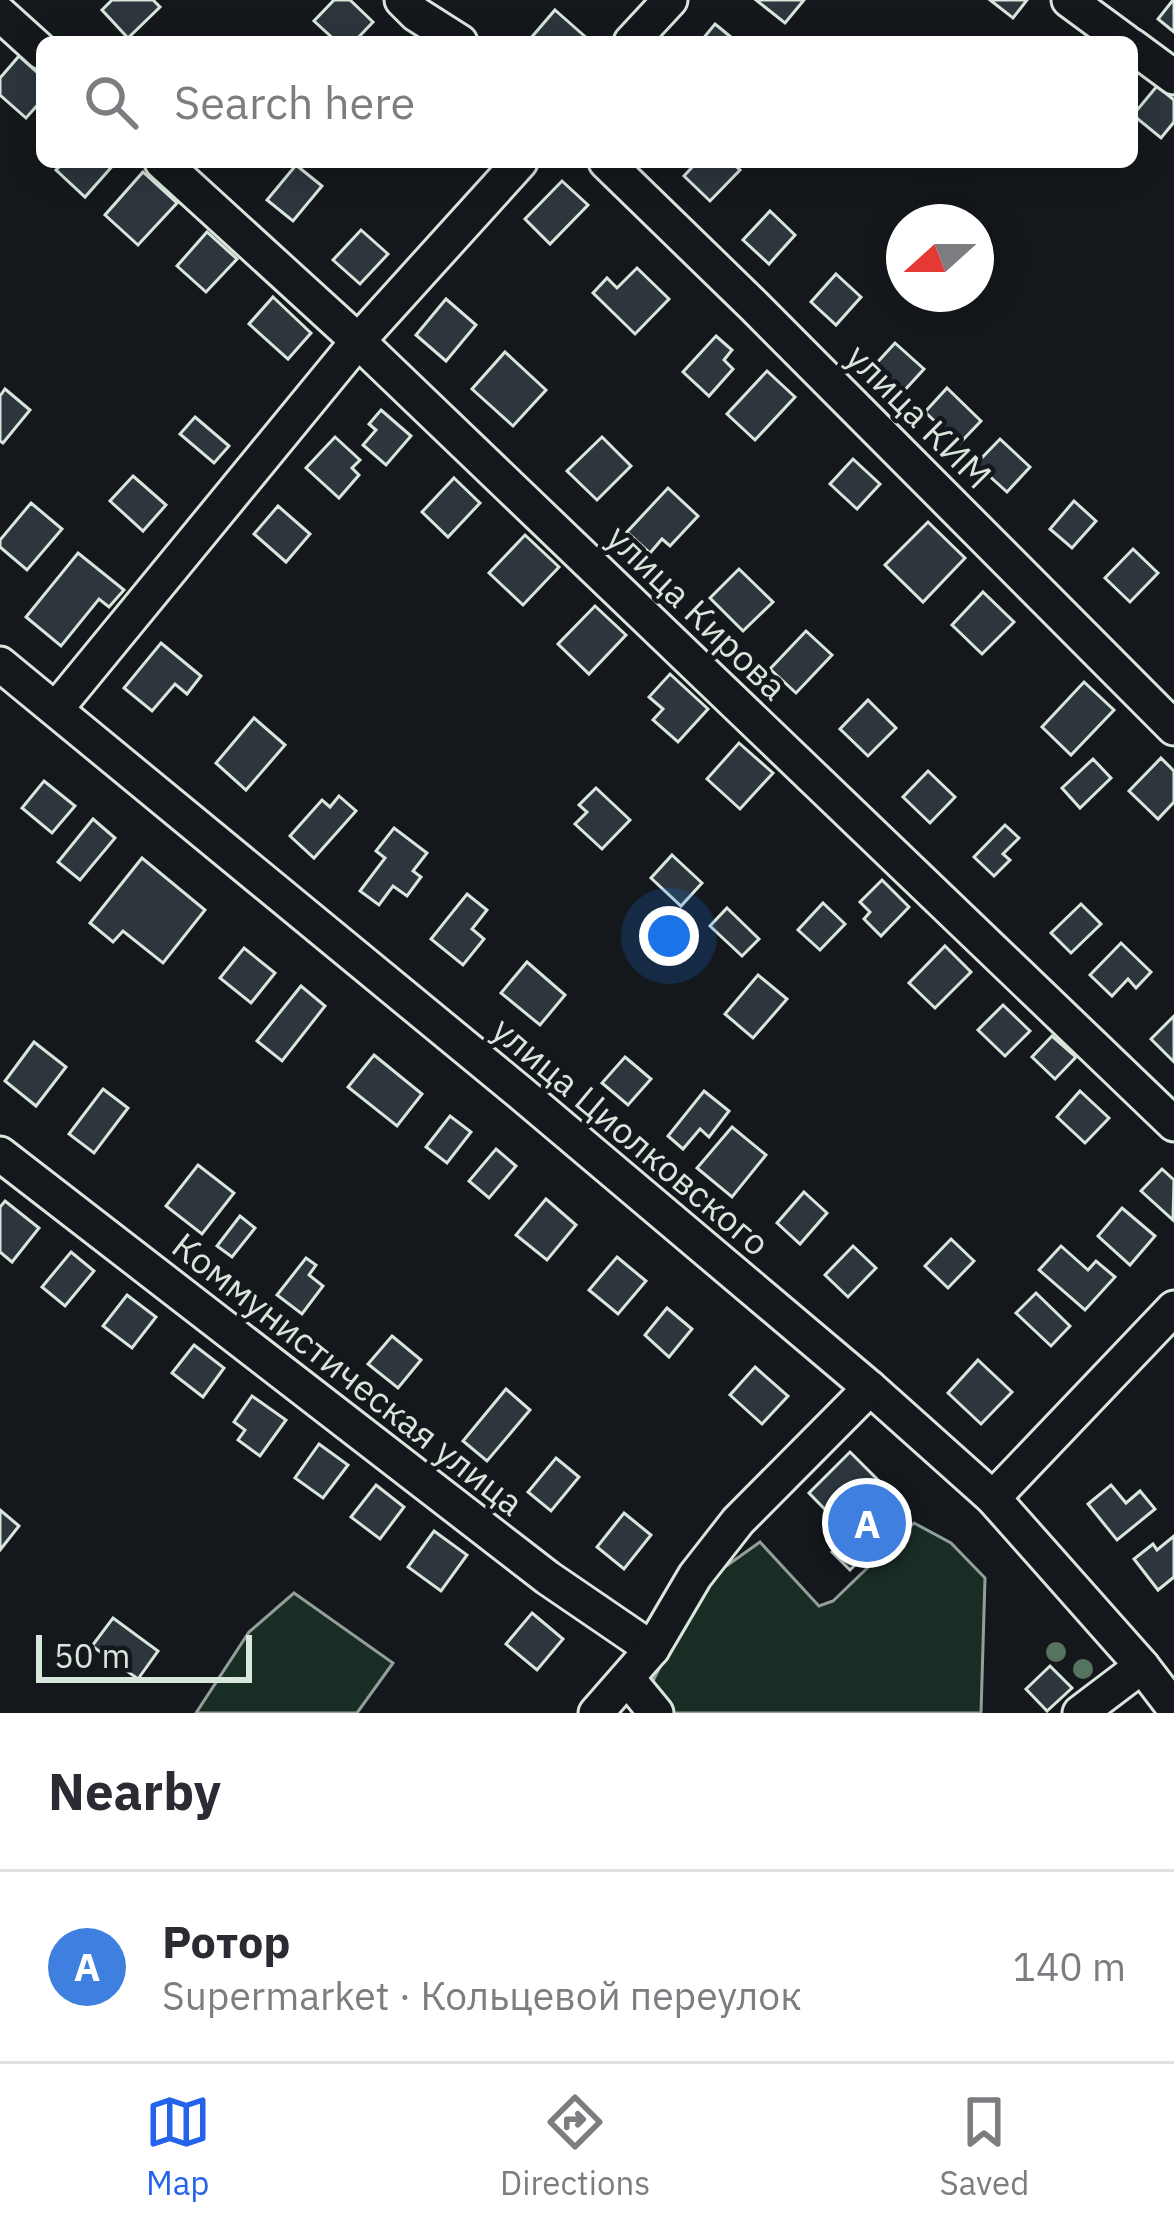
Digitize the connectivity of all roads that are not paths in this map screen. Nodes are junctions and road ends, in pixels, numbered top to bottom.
1 (402, 0) edge
2 (670, 0) edge
3 (1069, 0) edge
4 (0, 14) edge
5 (451, 36) edge
6 (637, 36) edge
7 (1118, 36) edge
8 (36, 47) edge
9 (1138, 51) edge
10 (1174, 77) edge
11 (169, 168) edge
12 (515, 168) edge
13 (612, 168) edge
14 (358, 341) junction
15 (0, 664) edge
16 (56, 709) junction
17 (1174, 728) edge
18 (1174, 1124) edge
19 (0, 1154) edge
20 (1174, 1307) edge
21 (870, 1388) junction
22 (993, 1498) junction
23 (652, 1648) junction
24 (1142, 1666) junction
25 (628, 1679) junction
26 (1174, 1708) edge
27 (596, 1713) edge
28 (656, 1713) edge
29 (1080, 1713) edge

1 - 5 street
2 - 6 street
3 - 7 street
4 - 8 street
9 - 10 street
11 - 14 street, улица Кирова
12 - 14 street
13 - 17 street, улица КИМ
14 - 16 street
14 - 18 street, улица Кирова
15 - 16 street, улица Циолковского
16 - 21 street, улица Циолковского
19 - 23 street, Коммунистическая улица
20 - 22 street
21 - 22 street, улица Циолковского
21 - 23 street
22 - 24 street, улица Циолковского
23 - 25 street
24 - 26 street, улица Циолковского
24 - 29 street
25 - 27 street
25 - 28 street

